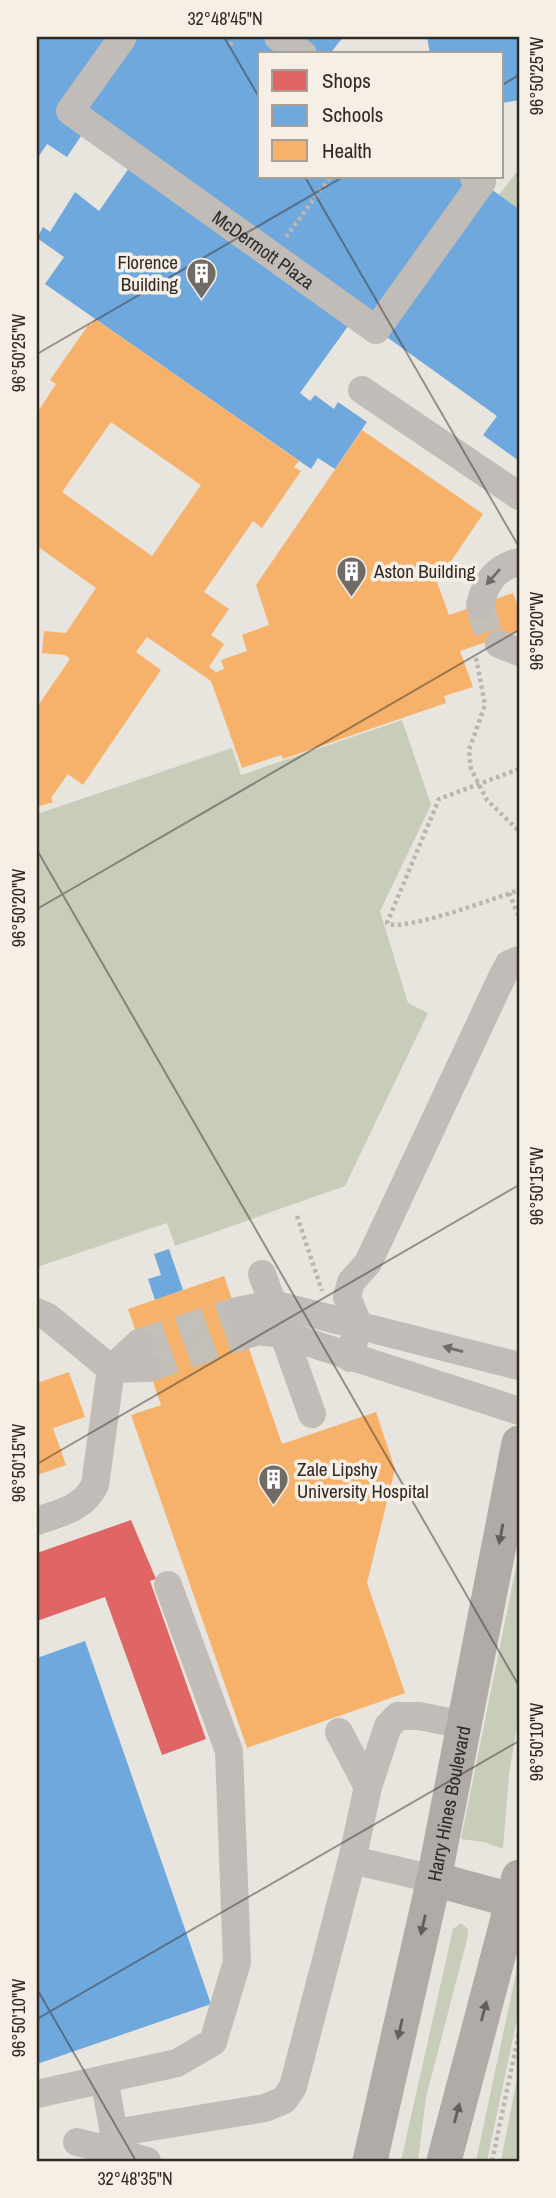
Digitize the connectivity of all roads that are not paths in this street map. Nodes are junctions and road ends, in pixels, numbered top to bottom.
1 (123, 37) edge
2 (278, 37) edge
3 (300, 52) edge
4 (476, 178) edge
5 (362, 390) dead end
6 (519, 496) edge
7 (519, 562) edge
8 (480, 605) dead end
9 (519, 960) edge
10 (262, 1274) dead end
11 (272, 1304) junction
12 (37, 1312) edge
13 (358, 1324) junction
14 (282, 1334) junction
15 (144, 1356) tunnel mouth
16 (350, 1358) junction
17 (519, 1366) edge
18 (111, 1368) junction
19 (519, 1411) edge
20 (312, 1414) dead end
21 (519, 1443) edge
22 (37, 1521) edge
23 (168, 1585) dead end
24 (464, 1725) junction
25 (340, 1732) dead end
26 (368, 1787) junction
27 (352, 1860) junction
28 (434, 1879) junction
29 (516, 1889) edge
30 (104, 2079) junction
31 (37, 2094) edge
32 (77, 2142) dead end
33 (111, 2142) junction
34 (446, 2157) edge
35 (147, 2161) edge
36 (370, 2161) edge

1 - 4 street, McDermott Plaza
2 - 3 street
5 - 6 street
7 -> 8 street
9 - 13 street
10 - 11 street
11 - 13 street
11 - 14 street
11 - 14 street
12 - 18 street
13 - 16 street
17 -> 13 street
14 - 16 street
14 - 20 street
15 - 18 street
16 - 19 street
18 - 22 street
21 -> 24 main road, Harry Hines Boulevard
23 - 30 street
24 - 26 street
24 - 28 main road, Harry Hines Boulevard
25 - 26 street
26 - 27 street
27 - 28 street
27 - 33 street
28 - 29 main road
28 -> 36 main road, Harry Hines Boulevard
34 -> 29 main road
30 - 31 street
30 - 33 street
32 - 33 street
33 - 35 street

